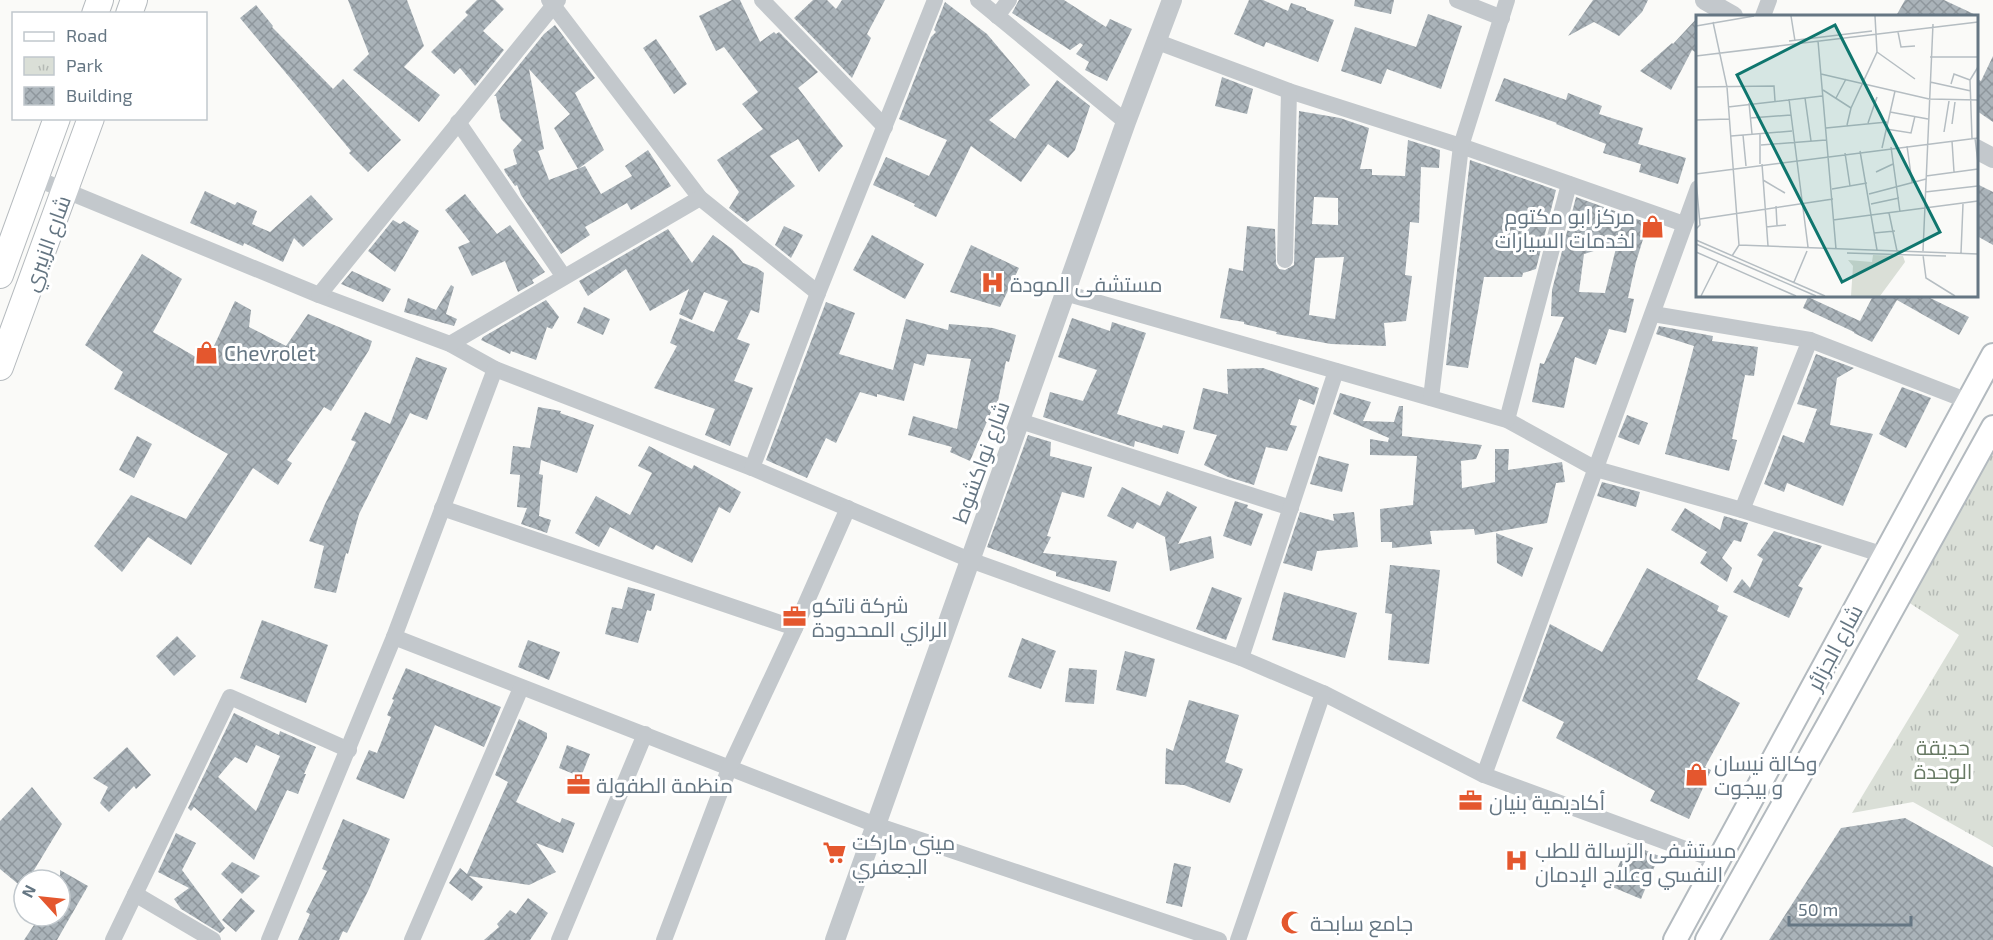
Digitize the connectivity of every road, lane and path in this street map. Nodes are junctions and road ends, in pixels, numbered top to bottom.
1 (762, 0) edge
2 (935, 0) edge
3 (978, 0) edge
4 (1009, 0) edge
5 (1172, 0) edge
6 (1457, 0) edge
7 (1507, 0) edge
8 (1705, 0) edge
9 (1769, 0) edge
10 (554, 2) edge
11 (1731, 15) edge
12 (1763, 15) edge
13 (997, 16) junction
14 (1502, 18) junction
15 (1155, 41) junction
16 (1289, 91) junction
17 (56, 120) edge
18 (90, 120) edge
19 (459, 122) junction
20 (1126, 122) junction
21 (885, 127) junction
22 (1461, 146) junction
23 (1978, 150) edge
24 (1993, 158) edge
25 (35, 178) junction
26 (1569, 184) junction
27 (66, 189) junction
28 (1696, 193) edge
29 (700, 198) junction
30 (1684, 224) junction
31 (1285, 260) dead end
32 (0, 275) edge
33 (564, 277) junction
34 (819, 293) junction
35 (1065, 293) junction
36 (319, 295) junction
37 (1653, 314) junction
38 (1810, 340) junction
39 (450, 344) junction
40 (1993, 355) edge
41 (0, 367) edge
42 (495, 369) junction
43 (1336, 371) junction
44 (1431, 398) junction
45 (1968, 401) junction
46 (1507, 420) junction
47 (1020, 421) junction
48 (1993, 427) edge
49 (752, 468) junction
50 (1596, 469) junction
51 (442, 508) junction
52 (848, 508) junction
53 (1291, 508) junction
54 (1742, 510) junction
55 (1884, 555) junction
56 (970, 560) junction
57 (795, 628) junction
58 (394, 637) junction
59 (1241, 658) junction
60 (521, 688) junction
61 (1323, 693) junction
62 (1801, 710) junction
63 (1828, 725) junction
64 (645, 734) junction
65 (349, 750) junction
66 (729, 769) junction
67 (1484, 776) junction
68 (876, 825) junction
69 (1718, 861) junction
70 (135, 894) junction
71 (113, 940) edge
72 (213, 940) edge
73 (269, 940) edge
74 (412, 940) edge
75 (560, 940) edge
76 (664, 940) edge
77 (835, 940) edge
78 (1219, 940) edge
79 (1238, 940) edge
80 (1676, 940) edge
81 (1707, 940) edge

1 - 21 street
2 - 21 street
3 - 13 street
4 - 13 street
5 - 15 street, شارع نواكشوط
6 - 14 street
7 - 14 street
8 - 11 street
9 - 12 street
10 - 19 street
10 - 29 street
13 - 20 street
14 - 22 street
15 - 16 street
15 - 20 street, شارع نواكشوط
16 - 22 street
16 - 31 street
17 - 25 main road, شارع الزبيري
18 - 27 main road, شارع الزبيري
19 - 33 street
19 - 36 street
20 - 35 street, شارع نواكشوط
21 - 34 street
22 - 26 street
22 - 44 street
23 - 24 street
25 - 27 street
25 - 32 main road, شارع الزبيري
26 - 30 street
26 - 46 street
27 - 36 street
27 - 41 main road, شارع الزبيري
28 - 30 street
29 - 33 street
29 - 34 street
30 - 37 street
33 - 39 street
34 - 49 street
35 - 43 street
35 - 47 street, شارع نواكشوط
36 - 39 street
37 - 38 street
37 - 50 street
38 - 45 street
38 - 54 street
39 - 42 street
40 - 45 main road, شارع الجزائر
42 - 49 street
42 - 51 street
43 - 44 street
43 - 53 street
44 - 46 street
45 - 55 main road, شارع الجزائر
46 - 50 street
47 - 53 street
47 - 56 street, شارع نواكشوط
48 - 63 main road, شارع الجزائر
49 - 52 street
50 - 54 street
50 - 67 street
51 - 57 street
51 - 58 street
52 - 56 street
52 - 57 street
53 - 59 street
54 - 55 street
55 - 62 main road, شارع الجزائر
56 - 59 street
56 - 68 street, شارع نواكشوط
57 - 66 street
58 - 60 street
58 - 65 street
59 - 61 street
60 - 64 street
60 - 74 street
61 - 67 street
61 - 79 street
62 - 63 main road
62 - 69 main road, شارع الجزائر
63 - 81 main road, شارع الجزائر
64 - 66 street
64 - 75 street
65 - 70 street
65 - 73 street
66 - 68 street
66 - 76 street
67 - 69 street
68 - 77 street, شارع نواكشوط
68 - 78 street
69 - 80 main road, شارع الجزائر
70 - 71 street
70 - 72 street

